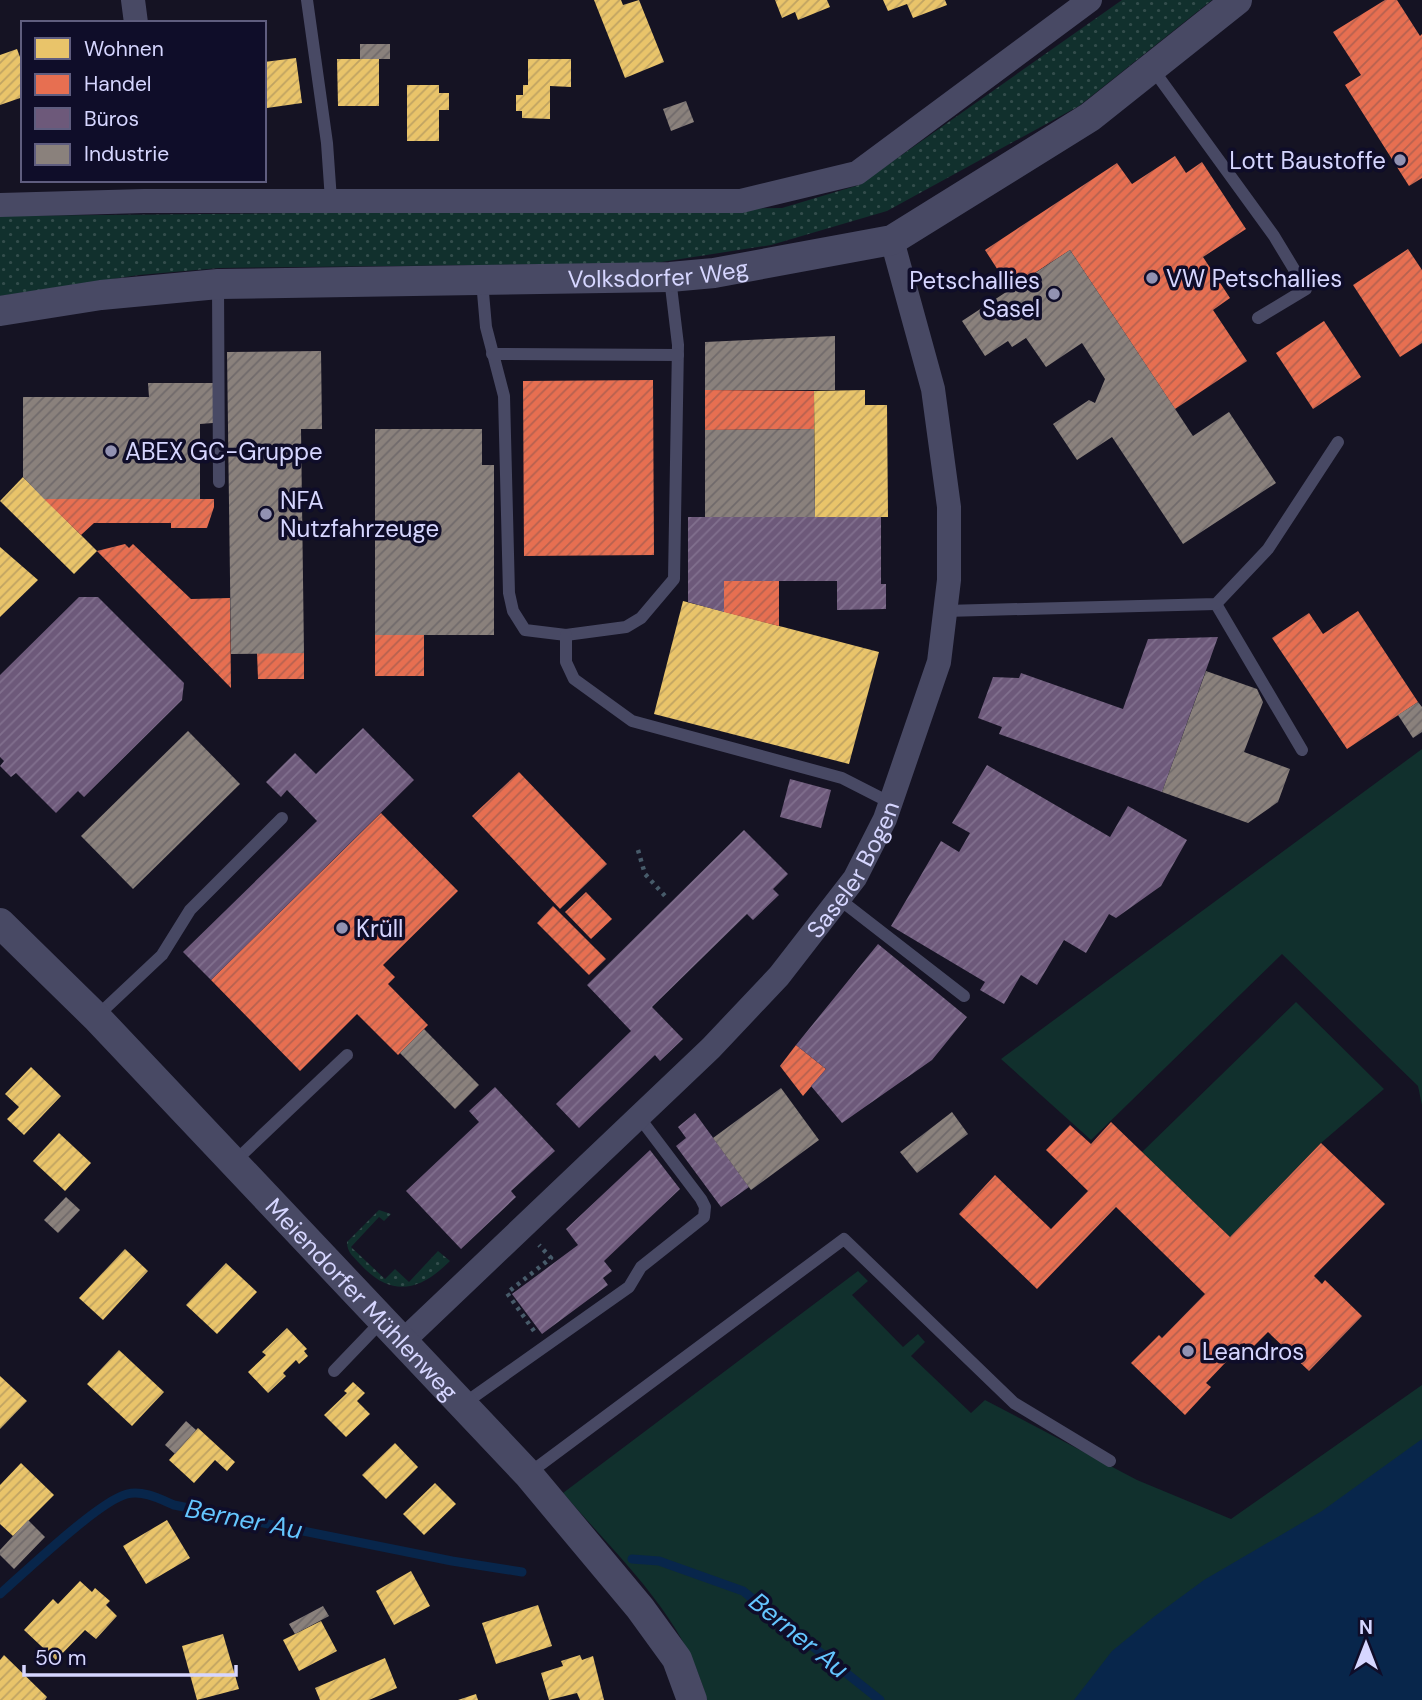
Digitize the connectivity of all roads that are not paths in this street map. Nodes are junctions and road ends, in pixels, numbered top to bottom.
1 (133, 0) edge
2 (307, 0) edge
3 (1237, 0) edge
4 (1085, 2) edge
5 (136, 21) edge
6 (1152, 68) junction
7 (144, 190) edge
8 (331, 200) junction
9 (0, 205) edge
10 (892, 240) junction
11 (670, 278) junction
12 (482, 280) junction
13 (218, 284) junction
14 (0, 312) edge
15 (1258, 318) dead end
16 (492, 354) junction
17 (678, 355) junction
18 (1338, 442) dead end
19 (219, 482) dead end
20 (1216, 604) junction
21 (946, 611) junction
22 (566, 635) junction
23 (1302, 750) dead end
24 (891, 803) junction
25 (282, 818) dead end
26 (839, 899) junction
27 (0, 923) edge
28 (964, 996) dead end
29 (96, 1017) junction
30 (347, 1055) dead end
31 (639, 1117) junction
32 (233, 1164) junction
33 (392, 1331) junction
34 (334, 1371) dead end
35 (461, 1405) junction
36 (1111, 1461) dead end
37 (528, 1474) junction
38 (692, 1700) edge

1 - 5 street
2 - 8 lane
3 - 6 street, Volksdorfer Weg
4 - 8 street
6 - 10 street, Volksdorfer Weg
6 - 15 lane
7 - 8 street
7 - 9 street
10 - 11 street, Volksdorfer Weg
10 - 21 street, Saseler Bogen
11 - 12 street, Volksdorfer Weg
11 - 17 lane
12 - 13 street, Volksdorfer Weg
12 - 16 lane
13 - 14 street, Volksdorfer Weg
13 - 19 lane
16 - 17 lane
16 - 22 lane
17 - 22 lane
18 - 20 lane
20 - 21 lane
20 - 23 lane
21 - 24 street, Saseler Bogen
22 - 24 lane
24 - 26 street, Saseler Bogen
25 - 29 lane
26 - 28 lane
26 - 31 street, Saseler Bogen
27 - 29 street, Meiendorfer Mühlenweg
29 - 32 street, Meiendorfer Mühlenweg
30 - 32 lane
31 - 33 street, Saseler Bogen
31 - 35 lane
32 - 33 street, Meiendorfer Mühlenweg
33 - 34 lane
33 - 35 street, Meiendorfer Mühlenweg
35 - 37 street, Meiendorfer Mühlenweg
36 - 37 lane
37 - 38 street, Meiendorfer Mühlenweg

